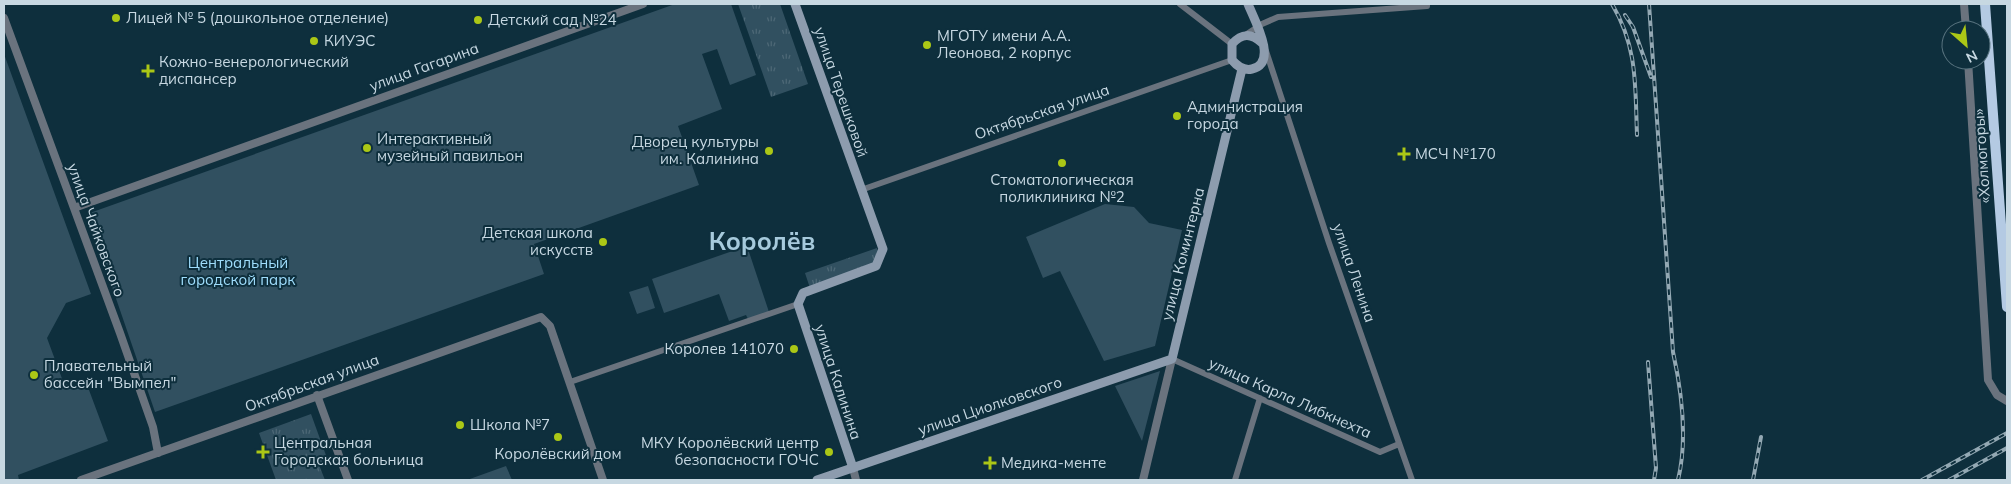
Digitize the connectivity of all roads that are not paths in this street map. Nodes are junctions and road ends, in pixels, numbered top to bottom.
1 (643, 4) edge
2 (795, 4) edge
3 (1180, 4) edge
4 (1248, 4) edge
5 (1964, 4) edge
6 (1986, 4) edge
7 (1427, 5) edge
8 (4, 18) edge
9 (1965, 20) edge
10 (1256, 27) junction
11 (1247, 34) junction
12 (1232, 44) junction
13 (1264, 46) junction
14 (1232, 60) junction
15 (1259, 66) junction
16 (1242, 69) junction
17 (1969, 70) edge
18 (1273, 74) junction
19 (861, 190) junction
20 (74, 208) junction
21 (798, 304) junction
22 (2007, 306) edge
23 (1172, 359) junction
24 (570, 382) junction
25 (317, 395) junction
26 (1260, 398) junction
27 (2007, 401) edge
28 (1399, 444) junction
29 (158, 453) junction
30 (853, 468) junction
31 (81, 480) edge
32 (348, 480) edge
33 (604, 480) edge
34 (817, 480) edge
35 (856, 480) edge
36 (1143, 480) edge
37 (1235, 480) edge
38 (1412, 480) edge

1 - 20 street, улица Гагарина
2 - 19 main road, улица Терешковой
3 - 12 street
4 - 10 main road, улица Ленина
5 - 9 street
6 - 22 highway, «Холмогоры»
7 - 10 street
8 - 20 street, улица Чайковского
10 - 11 street
10 - 13 main road, улица Ленина
11 - 12 main road
11 - 13 main road
12 - 14 main road
13 - 15 main road
13 - 18 street, улица Ленина
14 - 16 main road
14 - 19 street, Октябрьская улица
15 - 16 main road
15 - 18 street
16 - 23 main road, улица Коминтерна
17 - 27 street
18 - 28 street, улица Ленина
19 - 21 main road, улица Терешковой
20 - 29 street, улица Чайковского
21 - 24 street
21 - 30 main road, улица Калинина
23 - 26 street, улица Карла Либкнехта
23 - 30 main road, улица Циолковского
23 - 36 street, улица Коминтерна
24 - 25 street, Октябрьская улица
24 - 33 street
25 - 29 street, Октябрьская улица
25 - 32 street
26 - 28 street, улица Карла Либкнехта
26 - 37 street
28 - 38 street, улица Ленина
29 - 31 street, Октябрьская улица
30 - 34 main road, улица Циолковского
30 - 35 street, улица Калинина

